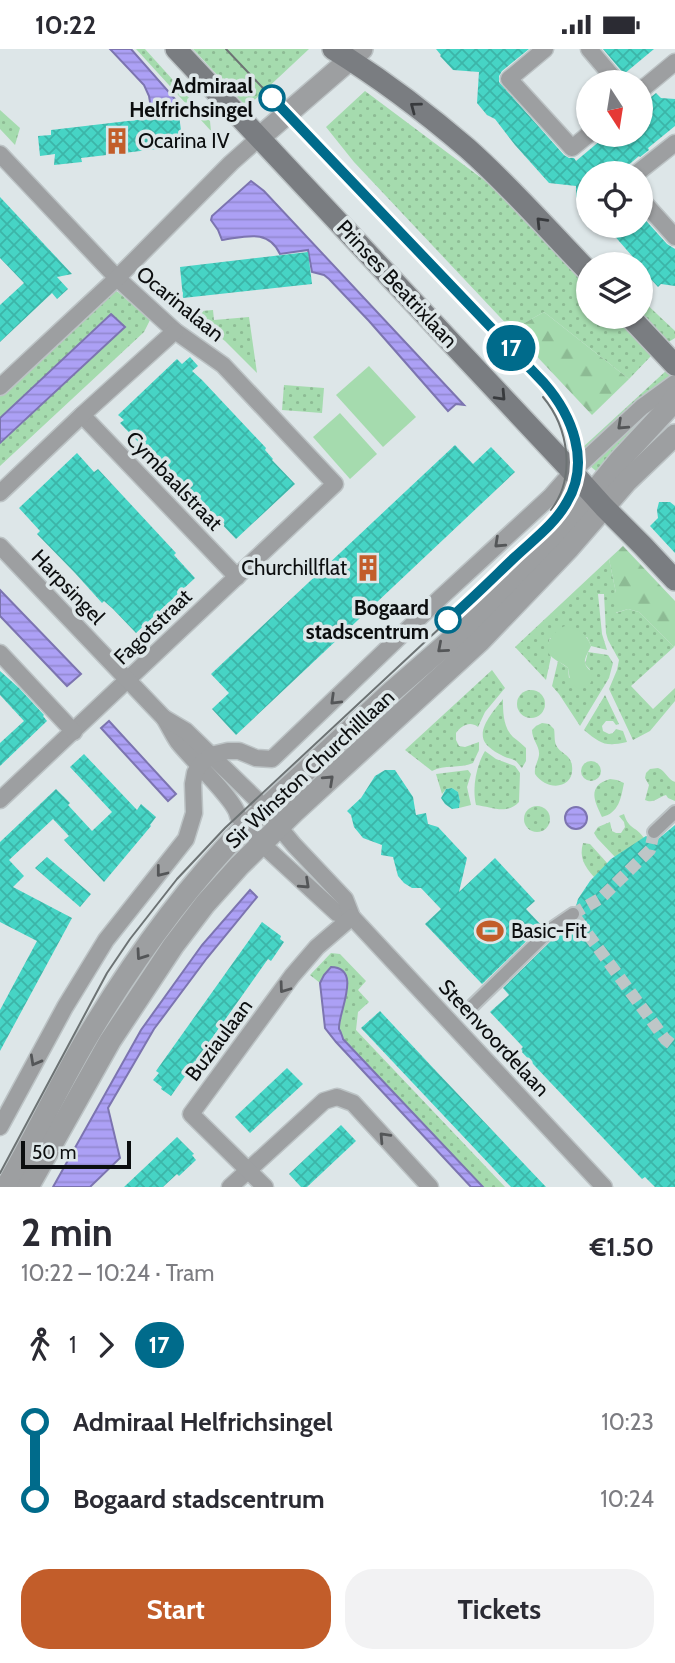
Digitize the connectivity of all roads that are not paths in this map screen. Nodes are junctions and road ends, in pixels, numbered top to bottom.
1 (176, 49) edge
2 (545, 49) edge
3 (589, 49) edge
4 (668, 49) edge
5 (348, 52) edge
6 (675, 59) edge
7 (607, 70) edge
8 (653, 79) edge
9 (259, 138) junction
10 (675, 143) edge
11 (576, 145) edge
12 (0, 154) edge
13 (652, 161) edge
14 (653, 212) edge
15 (675, 237) edge
16 (576, 259) edge
17 (117, 278) junction
18 (641, 329) edge
19 (175, 331) junction
20 (675, 365) edge
21 (675, 383) edge
22 (0, 387) edge
23 (675, 397) edge
24 (82, 415) junction
25 (675, 435) edge
26 (572, 472) junction
27 (335, 484) joint
28 (0, 493) edge
29 (598, 501) junction
30 (0, 546) edge
31 (237, 577) junction
32 (675, 580) edge
33 (0, 653) edge
34 (128, 681) junction
35 (74, 731) junction
36 (205, 761) junction
37 (0, 800) edge
38 (265, 808) junction
39 (675, 812) edge
40 (246, 826) junction
41 (279, 826) junction
42 (654, 832) tunnel mouth
43 (262, 844) junction
44 (573, 914) dead end
45 (352, 917) junction
46 (466, 1012) dead end
47 (0, 1127) edge
48 (248, 1169) junction
49 (6, 1187) edge
50 (28, 1187) edge
51 (230, 1187) edge
52 (265, 1187) edge
53 (430, 1187) edge
54 (604, 1187) edge

1 - 9 main road, Prinses Beatrixlaan
2 - 11 street
3 - 7 street
4 - 6 street
5 - 9 street
16 -> 5 main road
6 - 8 street
9 - 17 street
9 -> 26 main road, Prinses Beatrixlaan
10 - 13 street
12 - 17 street, Ocarinalaan
14 - 15 street
17 - 19 street, Ocarinalaan
17 - 22 street
18 - 20 main road
19 - 24 street
19 - 27 street, Ocarinalaan
21 -> 26 street, Sir Winston Churchilllaan
23 - 29 street, Sir Winston Churchilllaan
24 - 28 street
24 - 31 street, Cymbaalstraat
25 - 29 street, Sir Winston Churchilllaan
26 - 29 main road, Prinses Beatrixlaan
26 -> 36 street, Sir Winston Churchilllaan
27 - 31 street, Fagotstraat
29 - 32 main road, Prinses Beatrixlaan
29 -> 38 street, Sir Winston Churchilllaan
41 -> 29 street, Sir Winston Churchilllaan
30 - 34 street, Harpsingel
31 - 34 street, Fagotstraat
33 - 35 street
34 - 35 street, Fagotstraat
34 - 36 street, Harpsingel
35 - 37 street, Fagotstraat
36 - 38 street, Harpsingel
36 - 40 street, Harpsingel
36 -> 47 street
38 - 40 street, Sir Winston Churchilllaan
38 - 41 street, Steenvoordelaan
39 - 42 street
40 - 43 street, Steenvoordelaan
40 -> 49 street, Sir Winston Churchilllaan
41 - 43 street, Sir Winston Churchilllaan
41 - 45 street, Steenvoordelaan
43 -> 45 street, Steenvoordelaan
43 - 50 street, Sir Winston Churchilllaan
44 - 46 street
45 -> 48 street, Buziaulaan
45 - 54 street, Steenvoordelaan
48 - 51 street
48 - 52 street, Buziaulaan
53 -> 48 street

